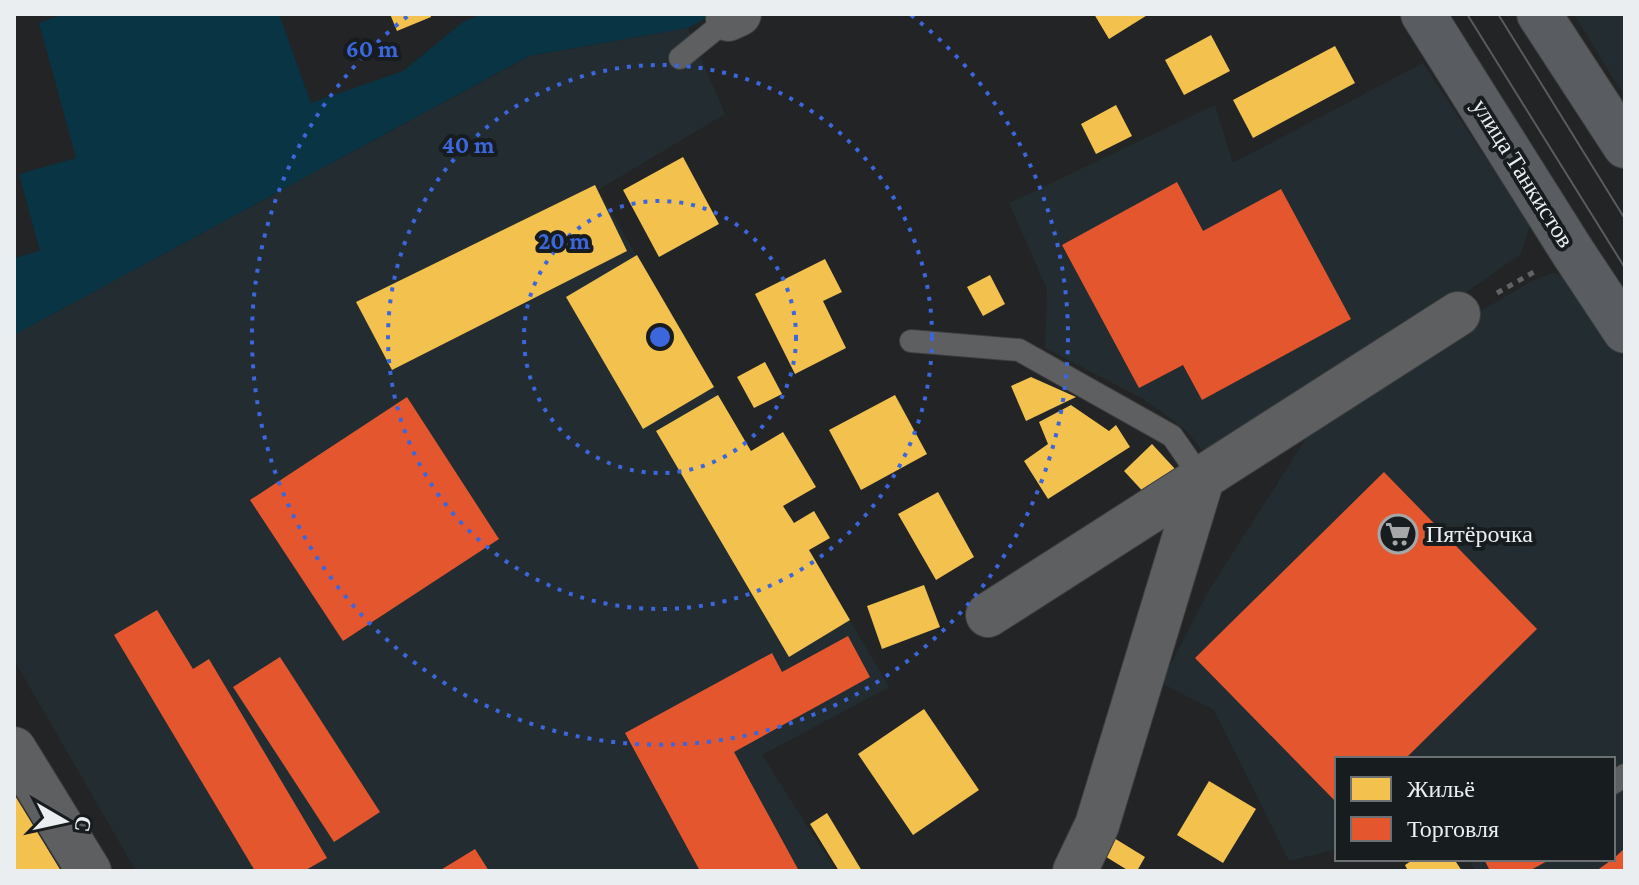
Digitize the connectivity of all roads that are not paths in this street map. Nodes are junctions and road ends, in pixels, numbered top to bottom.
1 (1423, 14) edge
2 (1539, 14) edge
3 (729, 16) edge
4 (680, 58) dead end
5 (1625, 146) edge
6 (1458, 314) dead end
7 (1625, 331) edge
8 (911, 341) dead end
9 (1202, 479) junction
10 (988, 615) dead end
11 (14, 749) edge
12 (89, 871) edge
13 (1075, 871) edge

1 - 7 main road, улица Танкистов
2 - 5 main road
3 - 4 lane
6 - 9 street
8 - 9 lane
9 - 10 street
9 - 13 street
11 - 12 street

